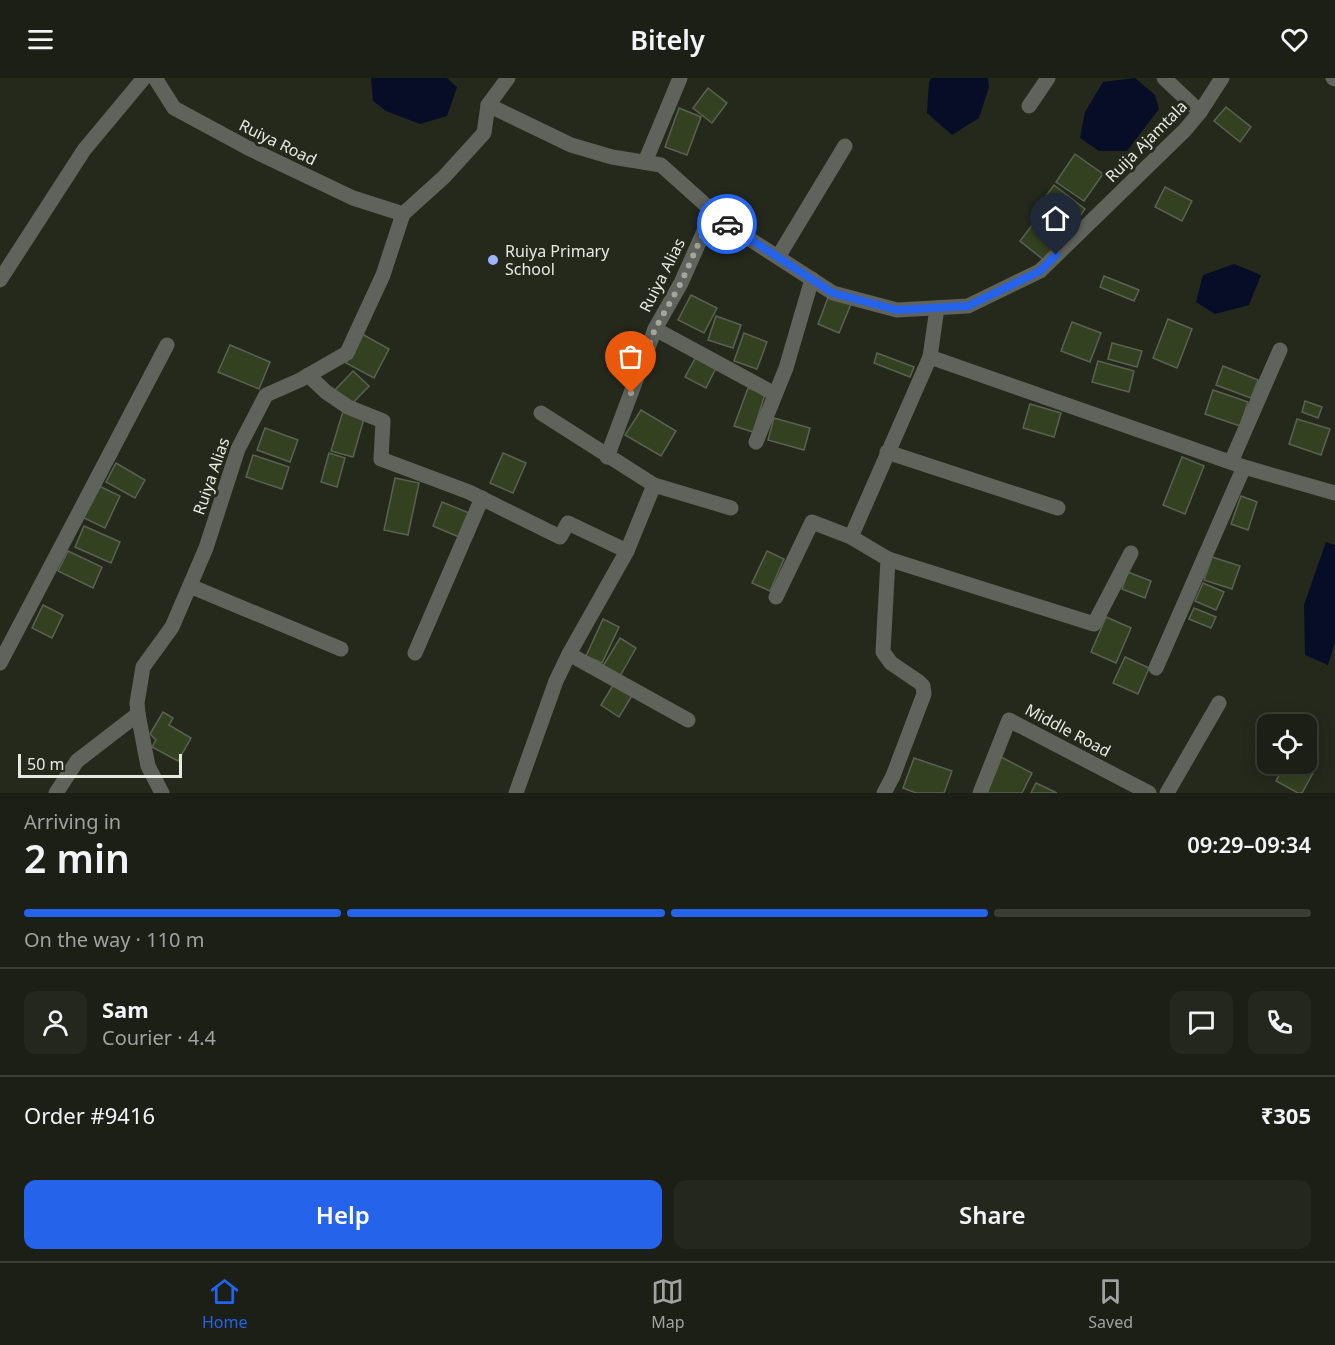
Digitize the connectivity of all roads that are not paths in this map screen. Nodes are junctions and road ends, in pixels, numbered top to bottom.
1 (144, 78) edge
2 (155, 78) edge
3 (508, 78) edge
4 (680, 78) edge
5 (1048, 78) edge
6 (1164, 78) edge
7 (1222, 78) edge
8 (488, 105) junction
9 (1029, 106) dead end
10 (1200, 112) junction
11 (845, 146) dead end
12 (645, 162) junction
13 (713, 211) junction
14 (403, 214) junction
15 (778, 257) junction
16 (812, 279) junction
17 (0, 280) edge
18 (937, 308) junction
19 (655, 329) junction
20 (168, 345) dead end
21 (1280, 350) dead end
22 (930, 357) junction
23 (308, 375) junction
24 (775, 394) junction
25 (541, 413) dead end
26 (756, 442) dead end
27 (887, 452) junction
28 (607, 457) junction
29 (1238, 465) junction
30 (654, 485) junction
31 (1335, 493) edge
32 (482, 498) junction
33 (731, 508) dead end
34 (1058, 508) dead end
35 (850, 537) junction
36 (627, 551) junction
37 (1131, 553) dead end
38 (888, 559) junction
39 (190, 586) junction
40 (776, 597) dead end
41 (341, 649) dead end
42 (415, 653) dead end
43 (569, 654) junction
44 (0, 663) edge
45 (1156, 668) dead end
46 (1219, 703) dead end
47 (138, 714) junction
48 (688, 720) dead end
49 (56, 793) edge
50 (162, 793) edge
51 (516, 793) edge
52 (884, 793) edge
53 (980, 793) edge
54 (1149, 793) edge
55 (1167, 793) edge

1 - 17 street
2 - 14 street, Ruiya Road
3 - 8 street
4 - 12 street
5 - 9 street
6 - 10 street
7 - 10 street, Ruija Ajamtala
8 - 12 street, Ruija Ajamtala
8 - 14 street
10 - 18 street, Ruija Ajamtala
11 - 15 street
12 - 13 street, Ruija Ajamtala
13 - 15 street, Ruija Ajamtala
13 - 19 street, Ruiya Alias
14 - 23 street, Ruiya Alias
15 - 16 street, Ruija Ajamtala
16 - 18 street, Ruija Ajamtala
16 - 24 street
18 - 22 street
19 - 24 street
19 - 28 street, Ruiya Alias
20 - 44 street
21 - 29 street
22 - 27 street
22 - 29 street
23 - 32 street
23 - 39 street, Ruiya Alias
24 - 26 street
25 - 28 street
27 - 34 street
27 - 35 street
28 - 30 street
29 - 31 street
29 - 45 street
30 - 33 street
30 - 36 street
32 - 36 street
32 - 42 street
35 - 38 street
35 - 40 street
36 - 43 street
37 - 38 street
38 - 52 street
39 - 41 street
39 - 47 street, Ruiya Alias
43 - 48 street
43 - 51 street
46 - 55 street
47 - 49 street
47 - 50 street, Ruiya Alias
53 - 54 street, Middle Road

